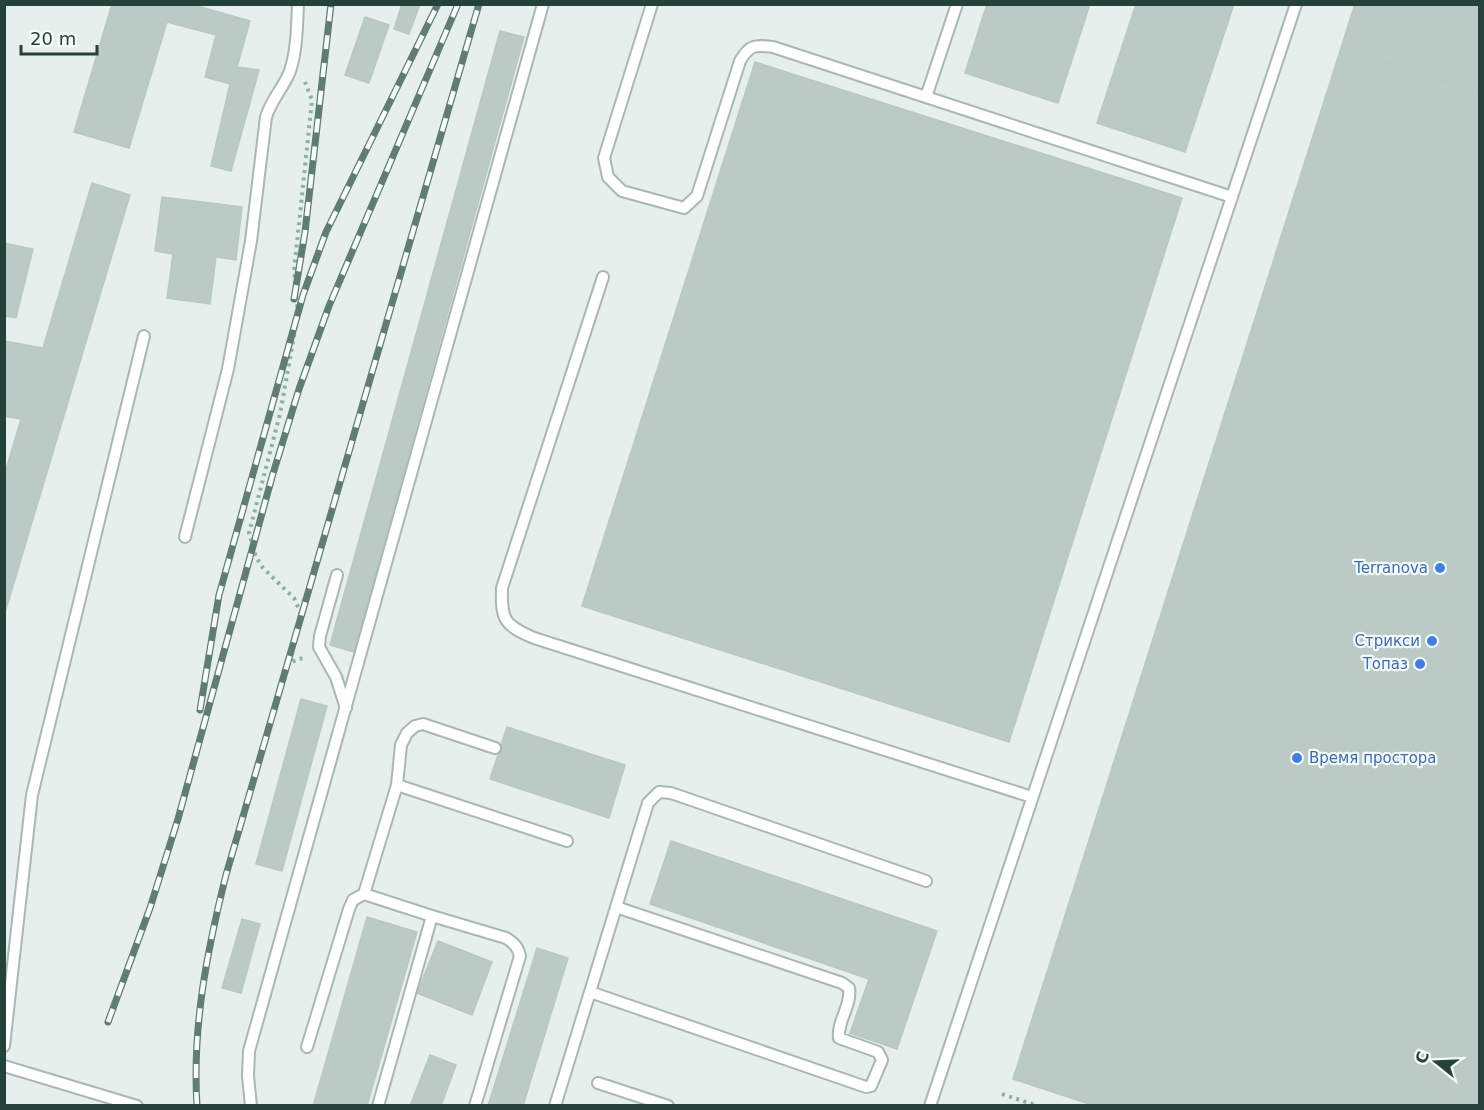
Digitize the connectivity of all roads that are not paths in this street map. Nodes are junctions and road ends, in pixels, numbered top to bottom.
1 (298, 4) edge
2 (543, 4) edge
3 (652, 4) edge
4 (957, 4) edge
5 (1296, 4) edge
6 (927, 97) junction
7 (1232, 197) junction
8 (603, 277) dead end
9 (144, 336) dead end
10 (185, 537) dead end
11 (337, 575) dead end
12 (346, 708) junction
13 (495, 748) dead end
14 (397, 785) junction
15 (1032, 797) junction
16 (567, 841) dead end
17 (926, 881) dead end
18 (364, 894) junction
19 (616, 907) junction
20 (432, 916) junction
21 (590, 992) junction
22 (4, 1046) edge
23 (308, 1047) dead end
24 (4, 1065) edge
25 (598, 1083) dead end
26 (137, 1106) edge
27 (251, 1106) edge
28 (378, 1106) edge
29 (475, 1106) edge
30 (555, 1106) edge
31 (668, 1106) edge
32 (930, 1106) edge

1 - 10 lane
2 - 12 lane
3 - 6 lane
4 - 6 lane
5 - 7 lane
6 - 7 lane
7 - 15 lane
8 - 15 lane
9 - 22 lane
11 - 12 lane
12 - 27 lane
13 - 14 lane
14 - 16 lane
14 - 18 lane
15 - 32 lane
17 - 19 lane
18 - 20 lane
18 - 23 lane
19 - 21 lane
19 - 21 lane
20 - 28 lane
20 - 29 lane
21 - 30 lane
24 - 26 lane
25 - 31 lane

